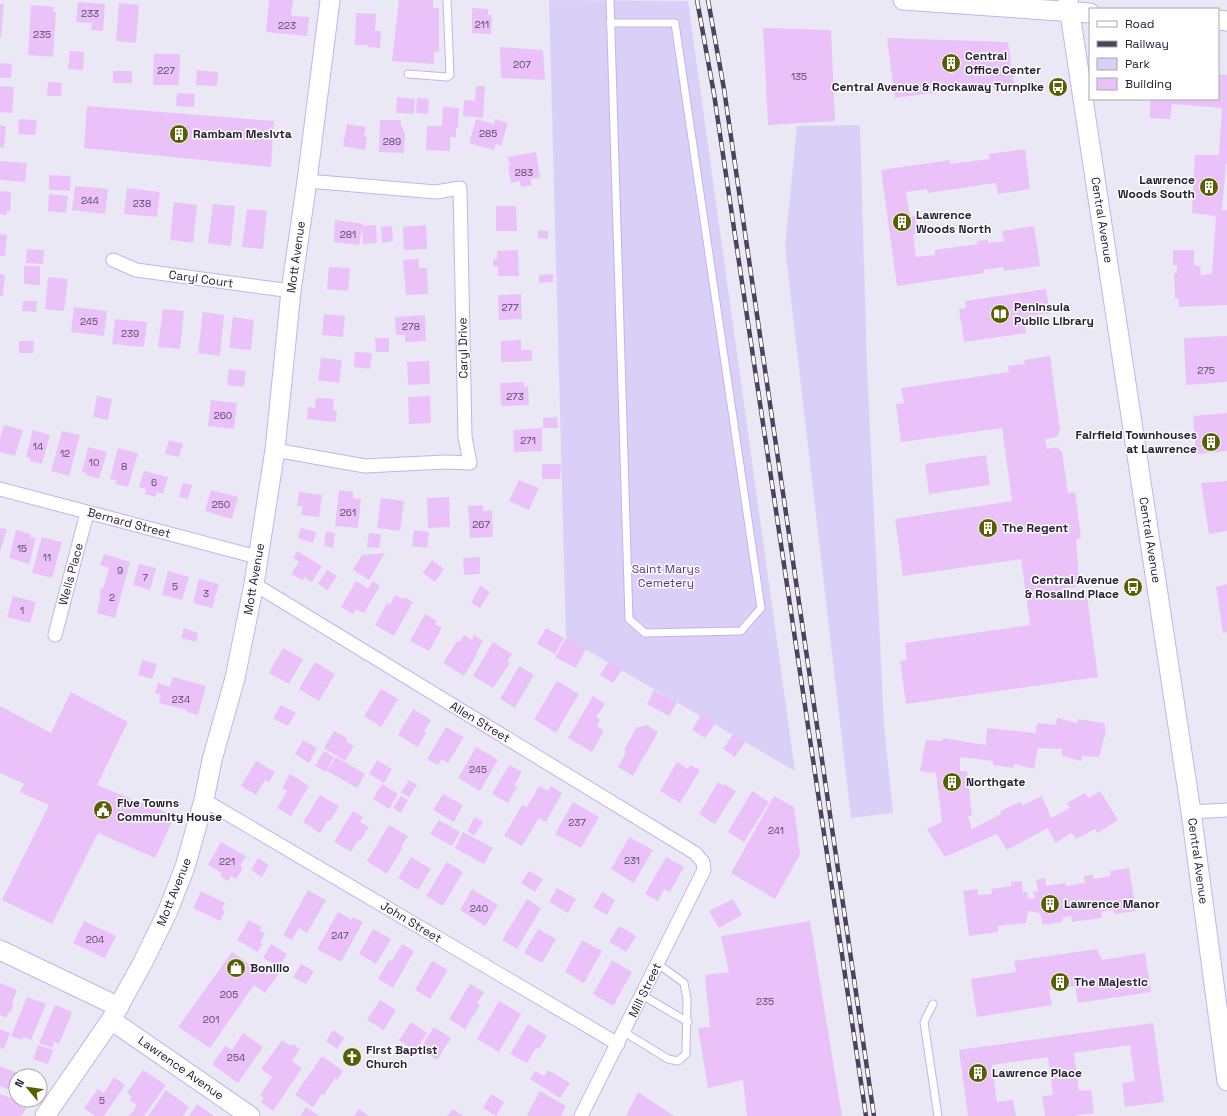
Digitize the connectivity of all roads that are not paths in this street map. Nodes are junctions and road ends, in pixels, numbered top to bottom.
1 (330, 0) edge
2 (447, 0) edge
3 (610, 0) edge
4 (902, 0) edge
5 (1069, 6) edge
6 (1089, 13) edge
7 (610, 23) junction
8 (408, 74) dead end
9 (307, 181) junction
10 (113, 260) dead end
11 (290, 291) junction
12 (274, 450) junction
13 (0, 489) edge
14 (87, 513) junction
15 (257, 557) junction
16 (254, 584) junction
17 (55, 635) dead end
18 (204, 800) junction
19 (1227, 810) edge
20 (1191, 812) junction
21 (704, 862) joint
22 (0, 950) edge
23 (658, 964) junction
24 (642, 995) junction
25 (933, 1004) dead end
26 (115, 1014) junction
27 (688, 1022) junction
28 (624, 1032) junction
29 (618, 1044) junction
30 (1227, 1082) edge
31 (45, 1116) edge
32 (250, 1116) edge
33 (581, 1116) edge
34 (938, 1116) edge

1 - 9 street, Mott Avenue
2 - 8 lane
3 - 7 lane
4 - 5 street
5 - 6 street
5 - 20 street, Central Avenue
7 - 7 lane
9 - 11 street, Mott Avenue
9 - 12 street, Caryl Drive
10 - 11 street, Caryl Court
11 - 12 street, Mott Avenue
12 - 15 street, Mott Avenue
13 - 14 street, Bernard Street
14 - 15 street, Bernard Street
14 - 17 street, Wells Place
15 - 16 street, Mott Avenue
16 - 18 street, Mott Avenue
16 - 21 street, Allen Street
18 - 26 street, Mott Avenue
18 - 29 street, John Street
19 - 20 street
20 - 30 street, Central Avenue
21 - 23 street, Mill Street
22 - 26 street, Lawrence Avenue
23 - 24 street, Mill Street
23 - 27 lane
24 - 27 lane
24 - 28 street, Mill Street
25 - 34 lane
26 - 31 street, Mott Avenue
26 - 32 street, Lawrence Avenue
27 - 28 lane
28 - 29 street, Mill Street
29 - 33 street, Mill Street

